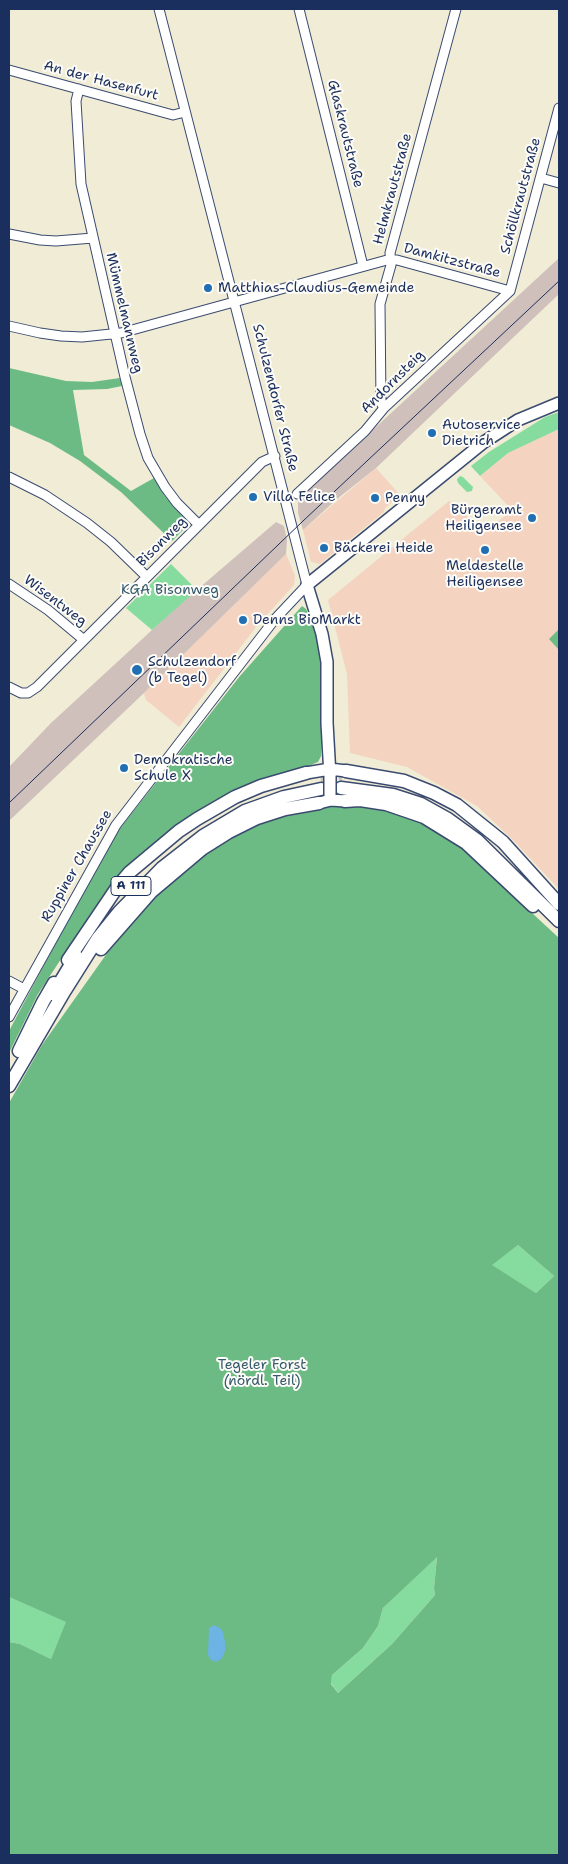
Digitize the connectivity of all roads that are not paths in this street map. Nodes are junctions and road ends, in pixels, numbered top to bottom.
1 (159, 9) edge
2 (299, 9) edge
3 (456, 9) edge
4 (9, 70) edge
5 (79, 89) junction
6 (559, 108) edge
7 (185, 112) junction
8 (541, 178) junction
9 (559, 183) edge
10 (9, 234) edge
11 (93, 238) junction
12 (391, 260) junction
13 (363, 266) junction
14 (510, 291) junction
15 (235, 302) junction
16 (9, 326) edge
17 (115, 334) junction
18 (559, 403) edge
19 (384, 408) junction
20 (275, 456) junction
21 (9, 477) edge
22 (297, 494) dead end
23 (199, 525) junction
24 (147, 577) junction
25 (9, 584) edge
26 (307, 585) junction
27 (84, 640) junction
28 (9, 688) edge
29 (306, 773) joint
30 (332, 787) junction
31 (559, 904) edge
32 (559, 910) edge
33 (559, 921) edge
34 (559, 929) edge
35 (9, 981) edge
36 (24, 989) junction
37 (9, 1017) edge
38 (19, 1051) junction
39 (9, 1068) edge
40 (9, 1086) edge

1 - 7 street, Schulzendorfer Straße
2 - 13 street, Glaskrautstraße
3 - 12 street, Helmkrautstraße
4 - 5 street, An der Hasenfurt
5 - 7 street, An der Hasenfurt
5 - 11 street, Mümmelmannweg
6 - 8 street, Schöllkrautstraße
7 - 15 street, Schulzendorfer Straße
8 - 9 street
8 - 14 street, Schöllkrautstraße
10 - 11 street
11 - 17 street, Mümmelmannweg
12 - 13 street, Damkitzstraße
12 - 14 street, Damkitzstraße
12 - 19 street, Helmkrautstraße
13 - 15 street, Damkitzstraße
14 - 19 street, Andornsteig
15 - 17 street, Damkitzstraße
15 - 20 street, Schulzendorfer Straße
16 - 17 street, Damkitzstraße
17 - 23 street, Mümmelmannweg
18 - 26 main road, Ruppiner Chaussee
19 - 22 street, Andornsteig
20 - 23 street, Bisonweg
20 - 26 street, Schulzendorfer Straße
21 - 24 street
23 - 24 street, Bisonweg
24 - 27 street, Bisonweg
25 - 27 street, Wisentweg
26 - 30 main road, Schulzendorfer Straße
26 - 36 street, Ruppiner Chaussee
27 - 28 street, Bisonweg
29 - 30 main road
29 - 38 highway
30 - 31 highway
30 - 32 highway, A 111
30 - 33 highway, A 111
30 - 34 highway
30 - 38 highway, A 111
30 - 40 highway
35 - 36 street
36 - 37 street, Ruppiner Chaussee
38 - 39 highway, A 111

